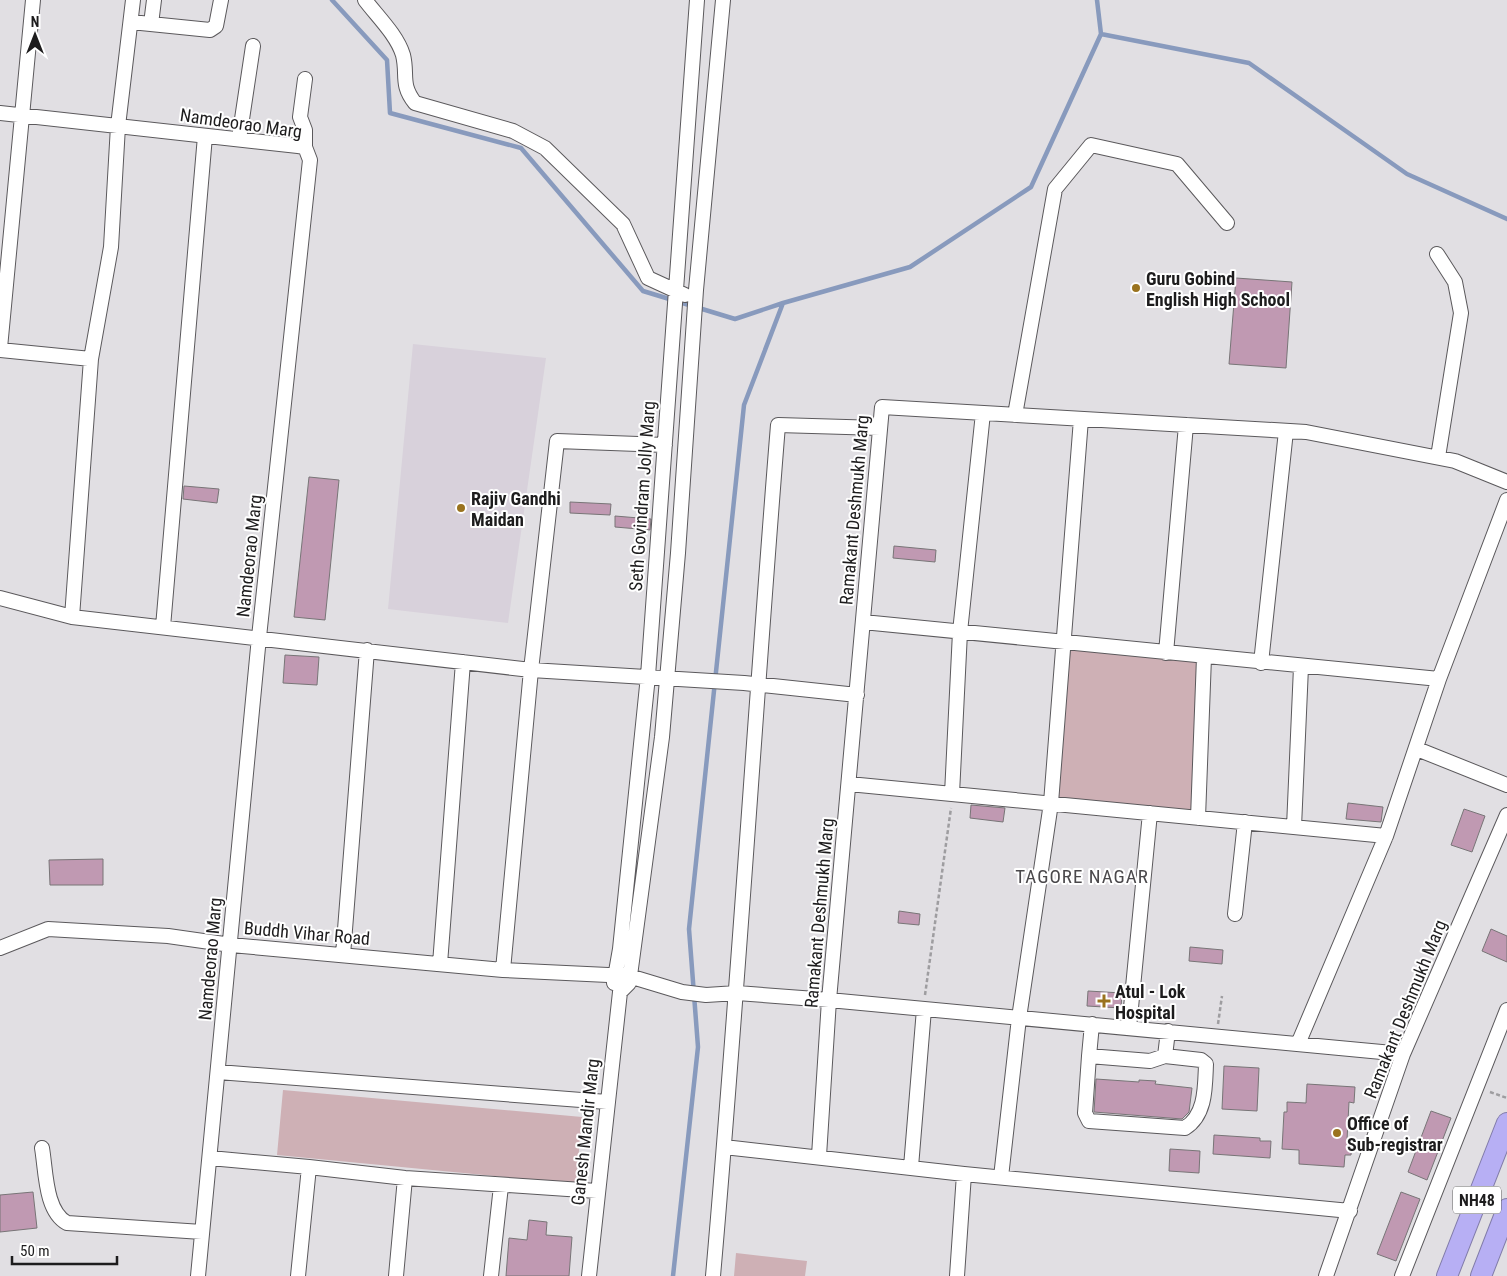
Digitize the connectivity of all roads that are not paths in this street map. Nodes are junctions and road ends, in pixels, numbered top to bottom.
1 (33, 0) edge
2 (133, 0) edge
3 (154, 0) edge
4 (221, 0) edge
5 (365, 0) edge
6 (697, 0) edge
7 (723, 0) edge
8 (131, 22) junction
9 (151, 24) junction
10 (253, 46) dead end
11 (305, 79) dead end
12 (0, 113) edge
13 (22, 115) junction
14 (118, 126) junction
15 (205, 136) junction
16 (239, 139) junction
17 (305, 147) junction
18 (1227, 223) dead end
19 (1437, 254) dead end
20 (676, 296) junction
21 (695, 298) junction
22 (673, 330) junction
23 (693, 331) junction
24 (0, 349) edge
25 (91, 358) junction
26 (983, 413) junction
27 (1015, 415) junction
28 (1082, 419) junction
29 (1186, 425) junction
30 (880, 428) junction
31 (1286, 431) junction
32 (665, 446) junction
33 (1438, 458) junction
34 (1507, 482) edge
35 (1507, 500) edge
36 (0, 598) edge
37 (72, 617) junction
38 (863, 622) junction
39 (163, 627) junction
40 (960, 632) junction
41 (259, 637) junction
42 (1062, 643) junction
43 (367, 650) junction
44 (1166, 653) junction
45 (1204, 657) junction
46 (462, 662) junction
47 (1260, 662) junction
48 (1302, 667) junction
49 (531, 670) junction
50 (648, 676) junction
51 (667, 678) junction
52 (1439, 679) junction
53 (751, 684) junction
54 (857, 694) junction
55 (1417, 750) junction
56 (849, 784) junction
57 (1507, 785) edge
58 (952, 794) junction
59 (1052, 804) junction
60 (1150, 813) junction
61 (1507, 815) edge
62 (1198, 818) junction
63 (1245, 822) junction
64 (1294, 827) junction
65 (1386, 836) junction
66 (1235, 914) dead end
67 (231, 945) junction
68 (0, 948) edge
69 (343, 955) junction
70 (440, 964) junction
71 (503, 970) junction
72 (615, 975) junction
73 (629, 976) junction
74 (620, 992) junction
75 (737, 993) junction
76 (829, 1000) junction
77 (924, 1008) junction
78 (1507, 1010) edge
79 (1019, 1018) junction
80 (1092, 1024) junction
81 (1130, 1028) junction
82 (1168, 1031) junction
83 (1298, 1044) junction
84 (1403, 1054) junction
85 (1089, 1056) junction
86 (1165, 1056) junction
87 (218, 1072) junction
88 (607, 1102) junction
89 (1507, 1123) edge
90 (724, 1147) junction
91 (42, 1148) dead end
92 (819, 1156) junction
93 (210, 1158) junction
94 (310, 1166) junction
95 (910, 1168) junction
96 (964, 1174) junction
97 (1001, 1177) junction
98 (405, 1178) junction
99 (501, 1186) junction
100 (597, 1191) junction
101 (1507, 1209) edge
102 (1350, 1212) junction
103 (202, 1232) junction
104 (198, 1276) edge
105 (298, 1276) edge
106 (396, 1276) edge
107 (491, 1276) edge
108 (589, 1276) edge
109 (713, 1276) edge
110 (957, 1276) edge
111 (1326, 1276) edge
112 (1402, 1276) edge
113 (1447, 1276) edge
114 (1480, 1276) edge

1 - 13 street
2 - 8 street
3 - 9 street
4 - 9 street
5 - 20 street
6 - 20 street, Seth Govindram Jolly Marg
7 - 21 street
8 - 9 street
8 - 14 street
10 - 16 street
11 - 17 street
12 - 13 street, Namdeorao Marg
13 - 14 street, Namdeorao Marg
13 - 24 street
14 - 15 street, Namdeorao Marg
14 - 25 street
15 - 16 street, Namdeorao Marg
15 - 39 street
16 - 17 street, Namdeorao Marg
17 - 41 street, Namdeorao Marg
18 - 27 street
19 - 33 street
20 - 21 street
20 - 22 street, Seth Govindram Jolly Marg
21 - 23 street
22 - 23 street
22 - 32 street, Seth Govindram Jolly Marg
23 - 51 street
24 - 25 street
25 - 37 street
26 - 27 street, Ramakant Deshmukh Marg
26 - 30 street, Ramakant Deshmukh Marg
26 - 40 street
27 - 28 street, Ramakant Deshmukh Marg
28 - 29 street, Ramakant Deshmukh Marg
28 - 42 street
29 - 31 street, Ramakant Deshmukh Marg
29 - 44 street
30 - 38 street, Ramakant Deshmukh Marg
30 - 53 street
31 - 33 street, Ramakant Deshmukh Marg
31 - 47 street
32 - 49 street
32 - 50 street, Seth Govindram Jolly Marg
33 - 34 street, Ramakant Deshmukh Marg
35 - 52 street
36 - 37 street
37 - 39 street
38 - 40 street
38 - 54 street, Ramakant Deshmukh Marg
39 - 41 street
40 - 42 street
40 - 58 street
41 - 43 street
41 - 67 street, Namdeorao Marg
42 - 44 street
42 - 59 street
43 - 46 street
43 - 69 street
44 - 45 street
45 - 47 street
45 - 62 street
46 - 49 street
46 - 70 street
47 - 48 street
48 - 52 street
48 - 64 street
49 - 50 street
49 - 71 street
50 - 51 street
50 - 72 street, Seth Govindram Jolly Marg
51 - 53 street
51 - 73 street
52 - 55 street
53 - 54 street
53 - 75 street
54 - 56 street, Ramakant Deshmukh Marg
55 - 57 street
55 - 65 street
56 - 58 street
56 - 76 street, Ramakant Deshmukh Marg
58 - 59 street
59 - 60 street
59 - 79 street
60 - 62 street
60 - 81 street
61 - 84 street, Ramakant Deshmukh Marg
62 - 63 street
63 - 64 street
63 - 66 street
64 - 65 street
65 - 83 street
67 - 68 street, Buddh Vihar Road
67 - 69 street, Buddh Vihar Road
67 - 87 street, Namdeorao Marg
69 - 70 street, Buddh Vihar Road
70 - 71 street, Buddh Vihar Road
71 - 72 street, Buddh Vihar Road
72 - 73 street, Buddh Vihar Road
72 - 74 street, Seth Govindram Jolly Marg
73 - 74 street
73 - 75 street, Buddh Vihar Road
74 - 88 street, Ganesh Mandir Marg
75 - 76 street, Buddh Vihar Road
75 - 90 street
76 - 77 street, Buddh Vihar Road
76 - 92 street, Ramakant Deshmukh Marg
77 - 79 street, Buddh Vihar Road
77 - 95 street
78 - 112 street
79 - 80 street, Buddh Vihar Road
79 - 97 street
80 - 81 street, Buddh Vihar Road
80 - 85 street
81 - 82 street, Buddh Vihar Road
82 - 83 street, Buddh Vihar Road
82 - 86 street
83 - 84 street, Buddh Vihar Road
84 - 102 street, Ramakant Deshmukh Marg
85 - 86 street
85 - 86 street
87 - 88 street
87 - 93 street, Namdeorao Marg
88 - 100 street, Ganesh Mandir Marg
89 - 113 highway, NH48
90 - 92 street
90 - 109 street
91 - 103 street
92 - 95 street
93 - 94 street
93 - 103 street, Namdeorao Marg
94 - 98 street
94 - 105 street
95 - 96 street
96 - 97 street
96 - 110 street
97 - 102 street
98 - 99 street
98 - 106 street
99 - 100 street
99 - 107 street
100 - 108 street, Ganesh Mandir Marg
101 - 114 highway, NH48
102 - 111 street, Ramakant Deshmukh Marg
103 - 104 street, Namdeorao Marg

